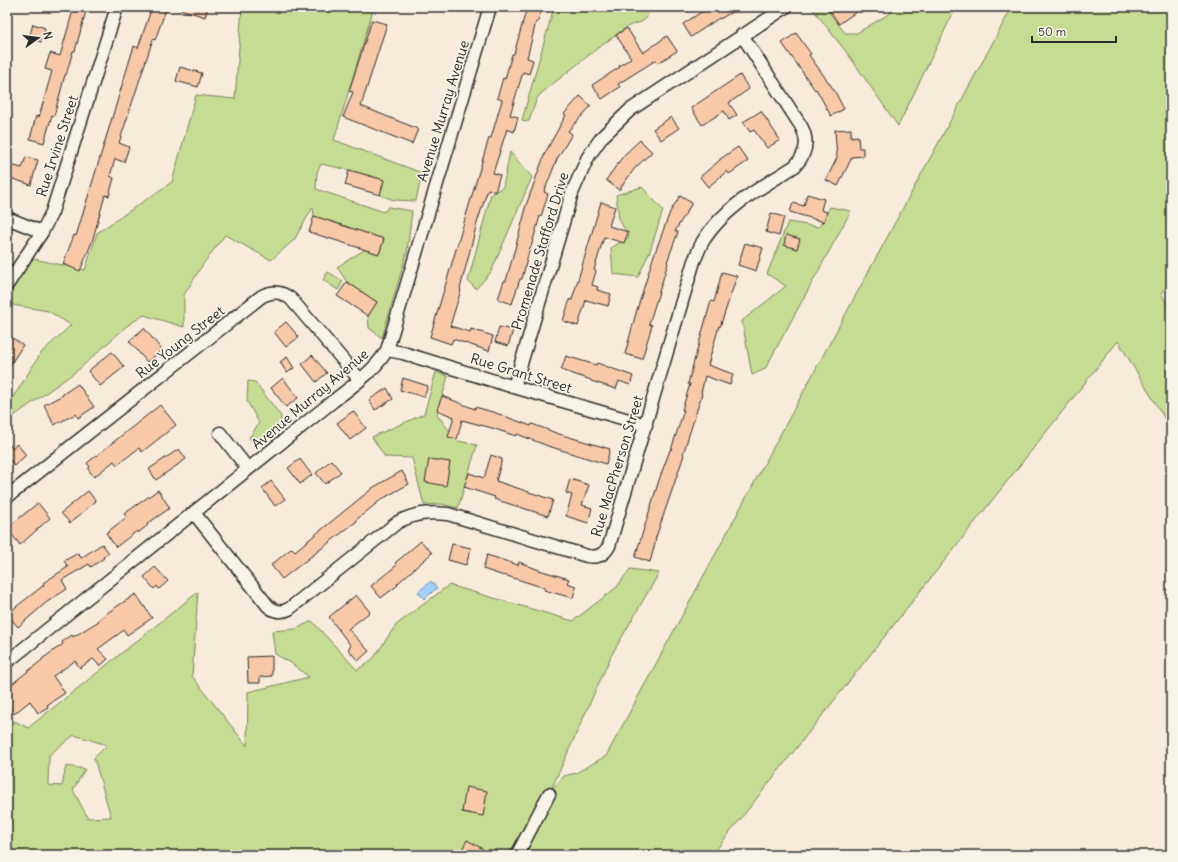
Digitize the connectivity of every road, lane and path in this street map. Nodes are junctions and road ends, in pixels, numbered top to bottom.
1 (117, 7) edge
2 (490, 7) edge
3 (786, 7) edge
4 (742, 35) junction
5 (7, 218) edge
6 (42, 232) junction
7 (7, 285) edge
8 (387, 350) junction
9 (360, 380) junction
10 (514, 387) junction
11 (646, 425) junction
12 (220, 433) dead end
13 (248, 469) junction
14 (7, 497) edge
15 (194, 513) junction
16 (7, 662) edge
17 (549, 794) dead end
18 (517, 855) edge

1 - 6 street, Rue Irvine Street
2 - 8 street, Avenue Murray Avenue
3 - 4 street, Promenade Stafford Drive
4 - 10 street, Promenade Stafford Drive
4 - 11 street, Rue MacPherson Street
5 - 6 street
6 - 7 street, Rue Irvine Street
8 - 9 street, Avenue Murray Avenue
8 - 10 street, Rue Grant Street
9 - 13 street, Avenue Murray Avenue
9 - 14 street, Rue Young Street
10 - 11 street, Rue Grant Street
11 - 15 street, Rue MacPherson Street
12 - 13 street
13 - 15 street, Avenue Murray Avenue
15 - 16 street, Avenue Murray Avenue
17 - 18 street

